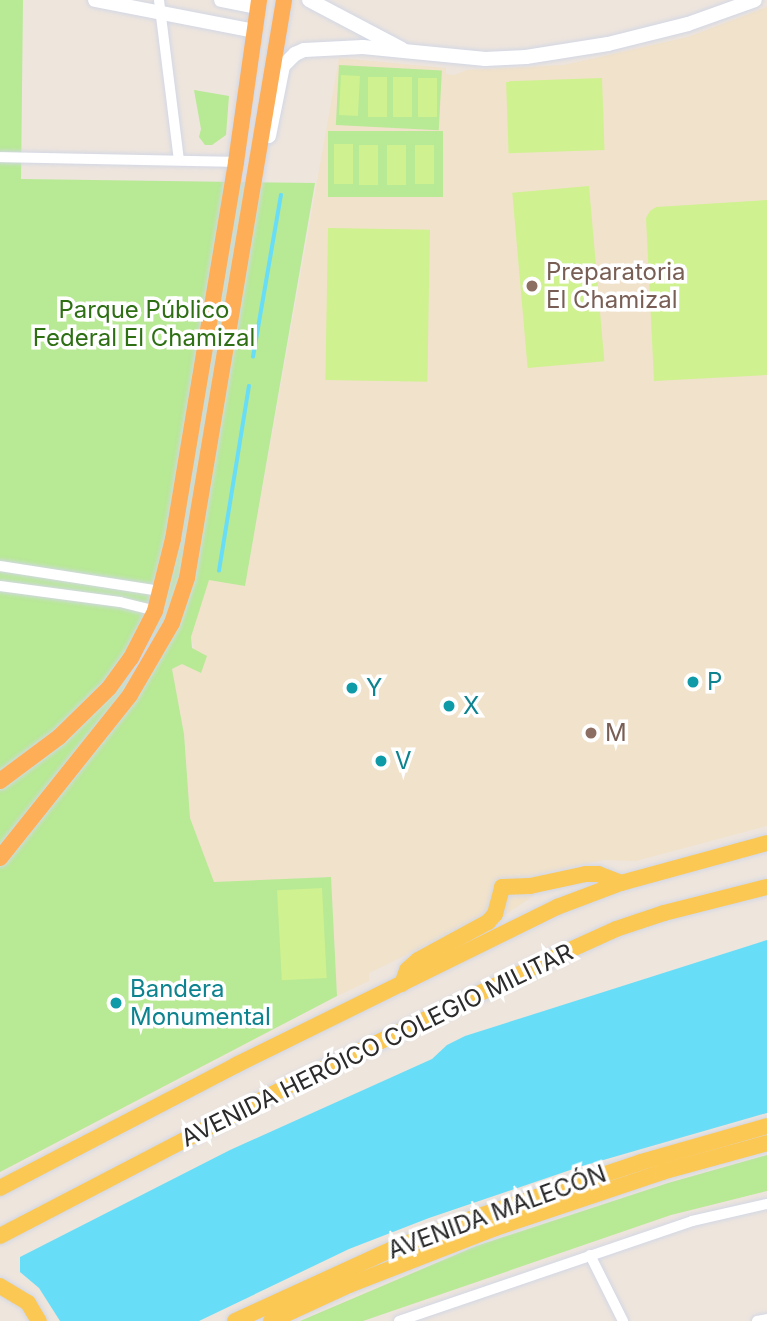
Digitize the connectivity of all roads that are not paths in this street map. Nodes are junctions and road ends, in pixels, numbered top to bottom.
1 (95, 0) edge
2 (221, 0) edge
3 (284, 0) edge
4 (309, 0) edge
5 (755, 0) edge
6 (258, 4) edge
7 (159, 6) edge
8 (254, 31) junction
9 (406, 52) junction
10 (0, 157) edge
11 (179, 160) junction
12 (236, 162) junction
13 (258, 165) junction
14 (235, 293) junction
15 (0, 566) edge
16 (0, 586) edge
17 (160, 591) junction
18 (155, 611) junction
19 (0, 780) edge
20 (767, 844) edge
21 (0, 858) edge
22 (621, 883) junction
23 (767, 887) edge
24 (402, 984) junction
25 (767, 1126) edge
26 (767, 1143) edge
27 (0, 1188) edge
28 (767, 1205) edge
29 (0, 1236) edge
30 (590, 1255) junction
31 (0, 1286) edge
32 (767, 1319) edge
33 (39, 1321) edge
34 (235, 1321) edge
35 (271, 1321) edge
36 (399, 1321) edge
37 (623, 1321) edge
38 (757, 1321) edge

1 - 7 main road
2 - 6 main road
3 - 13 highway
4 - 9 main road
5 - 9 main road
6 - 8 highway
7 - 8 main road
7 - 11 street
8 - 12 highway
9 - 13 main road
10 - 11 street
11 - 12 street
12 - 14 highway
12 - 17 highway
13 - 14 highway
14 - 21 highway
15 - 17 street
16 - 18 street
17 - 18 highway
18 - 19 highway
20 - 22 main road, AVENIDA HERÓICO COLEGIO MILITAR
22 - 24 main road, AVENIDA HERÓICO COLEGIO MILITAR
22 - 24 main road
23 - 29 main road, AVENIDA HERÓICO COLEGIO MILITAR
24 - 27 main road, AVENIDA HERÓICO COLEGIO MILITAR
25 - 34 main road, AVENIDA MALECÓN
26 - 35 main road, AVENIDA MALECÓN
28 - 30 street
30 - 36 street
30 - 37 street
31 - 33 main road
32 - 38 street

